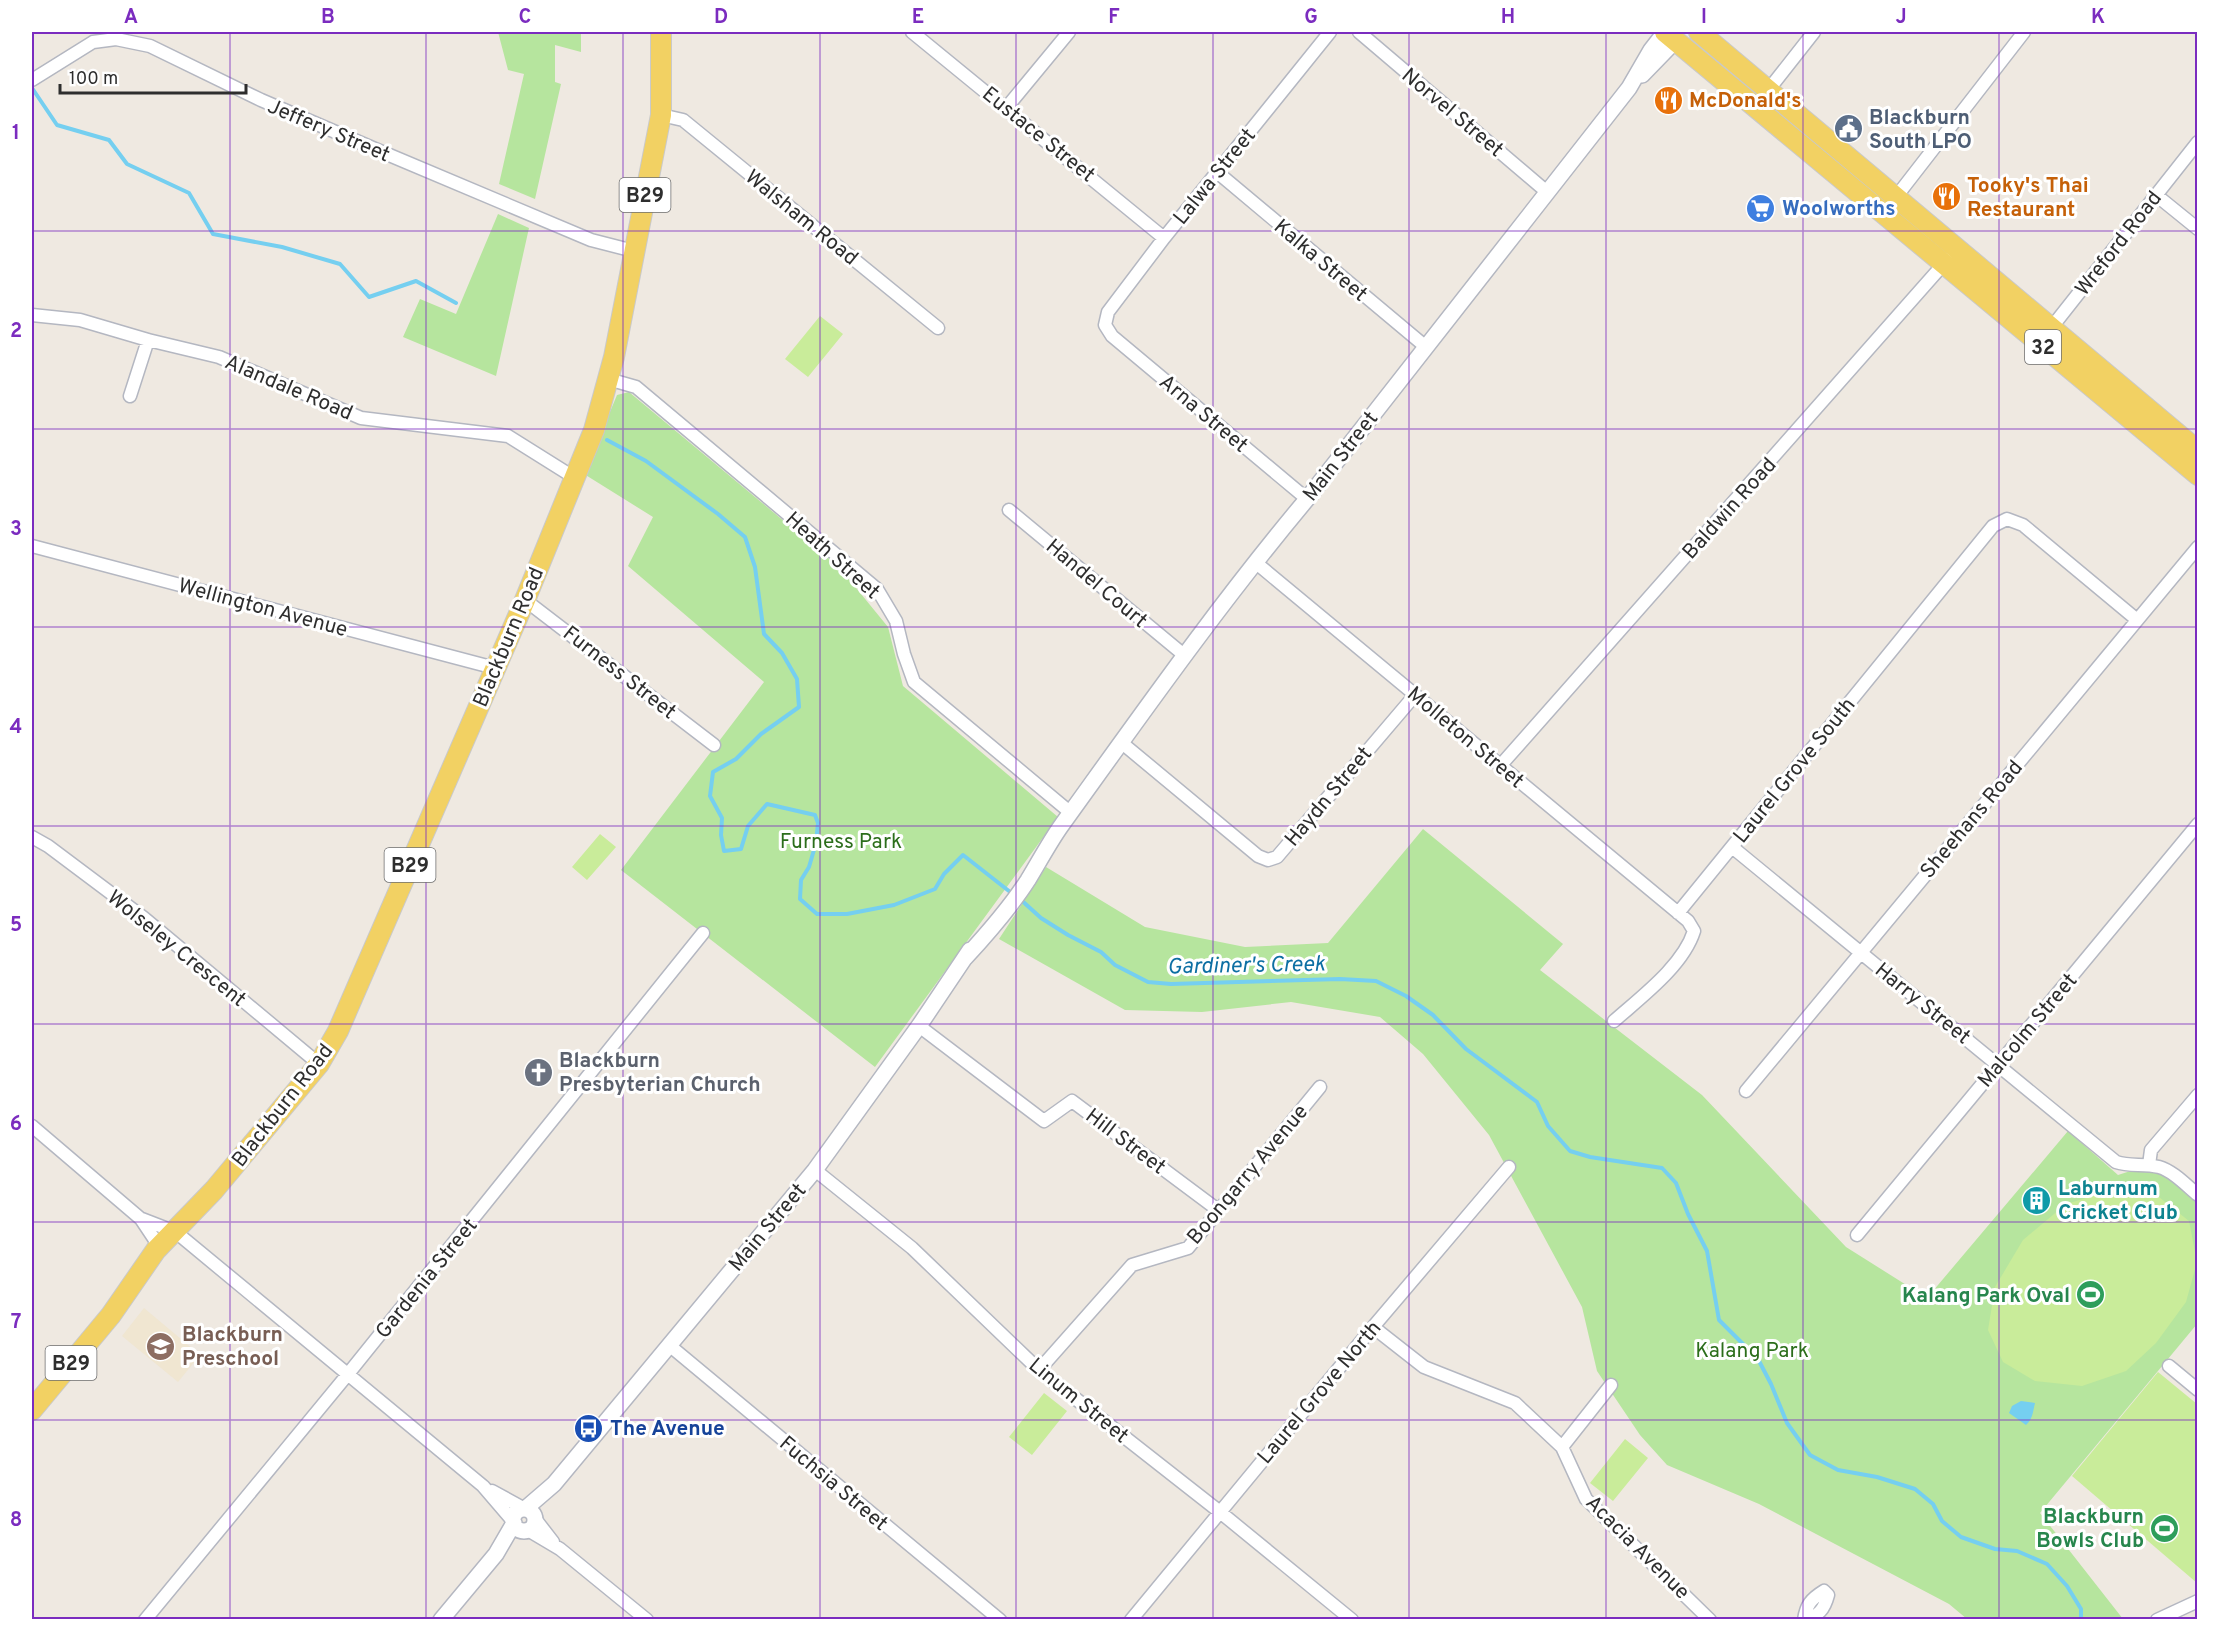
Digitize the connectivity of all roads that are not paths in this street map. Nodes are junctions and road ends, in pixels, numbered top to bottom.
1 (661, 32) edge
2 (912, 32) edge
3 (1070, 32) edge
4 (1330, 32) edge
5 (1359, 32) edge
6 (1699, 32) edge
7 (1814, 32) edge
8 (2024, 32) edge
9 (1670, 33) edge
10 (37, 77) edge
11 (1768, 90) junction
12 (1007, 107) junction
13 (1755, 107) junction
14 (661, 115) junction
15 (2198, 142) edge
16 (1217, 172) junction
17 (1547, 192) junction
18 (2156, 195) junction
19 (1896, 197) junction
20 (2198, 229) edge
21 (1164, 238) junction
22 (1957, 249) junction
23 (634, 251) junction
24 (1943, 265) junction
25 (32, 315) edge
26 (1105, 325) joint
27 (938, 328) dead end
28 (2051, 328) junction
29 (148, 340) junction
30 (2038, 344) junction
31 (1426, 347) junction
32 (609, 379) junction
33 (130, 396) dead end
34 (2198, 451) edge
35 (2198, 475) edge
36 (575, 478) junction
37 (1307, 499) junction
38 (1009, 510) dead end
39 (32, 546) edge
40 (2198, 547) edge
41 (1255, 562) junction
42 (525, 600) junction
43 (2136, 619) junction
44 (1184, 655) junction
45 (495, 668) junction
46 (1415, 695) junction
47 (1122, 742) junction
48 (714, 745) dead end
49 (1500, 766) junction
50 (1071, 813) junction
51 (2198, 824) edge
52 (32, 837) edge
53 (1732, 847) junction
54 (1678, 913) junction
55 (703, 933) dead end
56 (1861, 952) junction
57 (1614, 1021) dead end
58 (919, 1026) junction
59 (320, 1064) junction
60 (1998, 1064) junction
61 (1320, 1087) dead end
62 (1746, 1091) dead end
63 (2198, 1095) edge
64 (32, 1126) edge
65 (2149, 1165) junction
66 (1509, 1167) dead end
67 (814, 1170) junction
68 (2198, 1195) edge
69 (1218, 1210) junction
70 (141, 1219) junction
71 (172, 1236) junction
72 (1857, 1236) dead end
73 (111, 1315) junction
74 (1373, 1327) junction
75 (669, 1346) junction
76 (2169, 1366) dead end
77 (1039, 1371) junction
78 (348, 1374) junction
79 (1611, 1385) dead end
80 (2198, 1390) edge
81 (32, 1410) edge
82 (1562, 1447) junction
83 (1220, 1512) junction
84 (525, 1520) junction
85 (2198, 1601) edge
86 (145, 1620) edge
87 (441, 1620) edge
88 (647, 1620) edge
89 (1000, 1620) edge
90 (1131, 1620) edge
91 (1352, 1620) edge
92 (1710, 1620) edge
93 (2157, 1620) edge

1 - 14 main road, Blackburn Road / B29
2 - 12 street, Eustace Street
3 - 12 street
4 - 16 street, Lalwa Street
5 - 17 street, Norvel Street
6 - 11 main road, 32
7 - 11 street
8 - 19 street
9 - 13 main road, 32
9 - 17 street, Main Street
10 - 23 street, Jeffery Street
11 - 13 street
11 - 19 main road, 32
12 - 21 street, Eustace Street
13 - 24 main road, 32
14 - 23 main road, Blackburn Road / B29
14 - 27 street, Walsham Road
15 - 18 street, Wreford Road
16 - 21 street, Lalwa Street
16 - 31 street, Kalka Street
17 - 31 street, Main Street
18 - 20 street
18 - 28 street, Wreford Road
19 - 22 main road, 32
21 - 26 street, Lalwa Street
22 - 24 street, Baldwin Road
22 - 28 main road, 32
23 - 32 main road, Blackburn Road / B29
24 - 30 main road, 32
24 - 49 street, Baldwin Road
25 - 29 street, Alandale Road
26 - 37 street, Arna Street
28 - 30 street, Wreford Road
28 - 34 main road, 32
29 - 33 street
29 - 36 street, Alandale Road
30 - 35 main road, 32
31 - 37 street, Main Street
32 - 36 main road, Blackburn Road / B29
32 - 50 street, Heath Street
36 - 42 main road, Blackburn Road / B29
37 - 41 street, Main Street
38 - 44 street, Handel Court
39 - 45 street, Wellington Avenue
40 - 43 street, Sheehans Road
41 - 44 street, Main Street
41 - 46 street, Molleton Street
42 - 45 main road, Blackburn Road / B29
42 - 48 street, Furness Street
43 - 53 street, Laurel Grove South
43 - 56 street, Sheehans Road
44 - 47 street, Main Street
45 - 59 main road, Blackburn Road / B29
46 - 47 street, Haydn Street
46 - 49 street, Molleton Street
47 - 50 street, Main Street
49 - 54 street, Molleton Street
50 - 58 street, Main Street
51 - 60 street, Malcolm Street
52 - 59 street, Wolseley Crescent
53 - 54 street, Laurel Grove South
53 - 56 street, Harry Street
54 - 57 street
55 - 78 street, Gardenia Street
56 - 60 street, Harry Street
56 - 62 street, Sheehans Road
58 - 67 street, Main Street
58 - 69 street, Hill Street
59 - 71 main road, Blackburn Road / B29
60 - 65 street, Harry Street
60 - 72 street, Malcolm Street
61 - 69 street, Boongarry Avenue
63 - 65 street
64 - 70 street
65 - 68 street
66 - 74 street, Laurel Grove North
67 - 75 street, Main Street
67 - 77 street, Linum Street
69 - 77 street, Boongarry Avenue
70 - 71 street
70 - 71 street
71 - 73 main road, Blackburn Road / B29
71 - 73 main road, Blackburn Road / B29
71 - 78 street
73 - 81 main road, Blackburn Road / B29
74 - 82 street, Acacia Avenue
74 - 83 street, Laurel Grove North
75 - 84 street, Main Street
75 - 89 street, Fuchsia Street
76 - 80 street
77 - 83 street, Linum Street
78 - 84 street
78 - 86 street, Gardenia Street
79 - 82 street
82 - 92 street, Acacia Avenue
83 - 90 street, Laurel Grove North
83 - 91 street, Linum Street
84 - 87 street, Main Street
84 - 88 street
85 - 93 street

